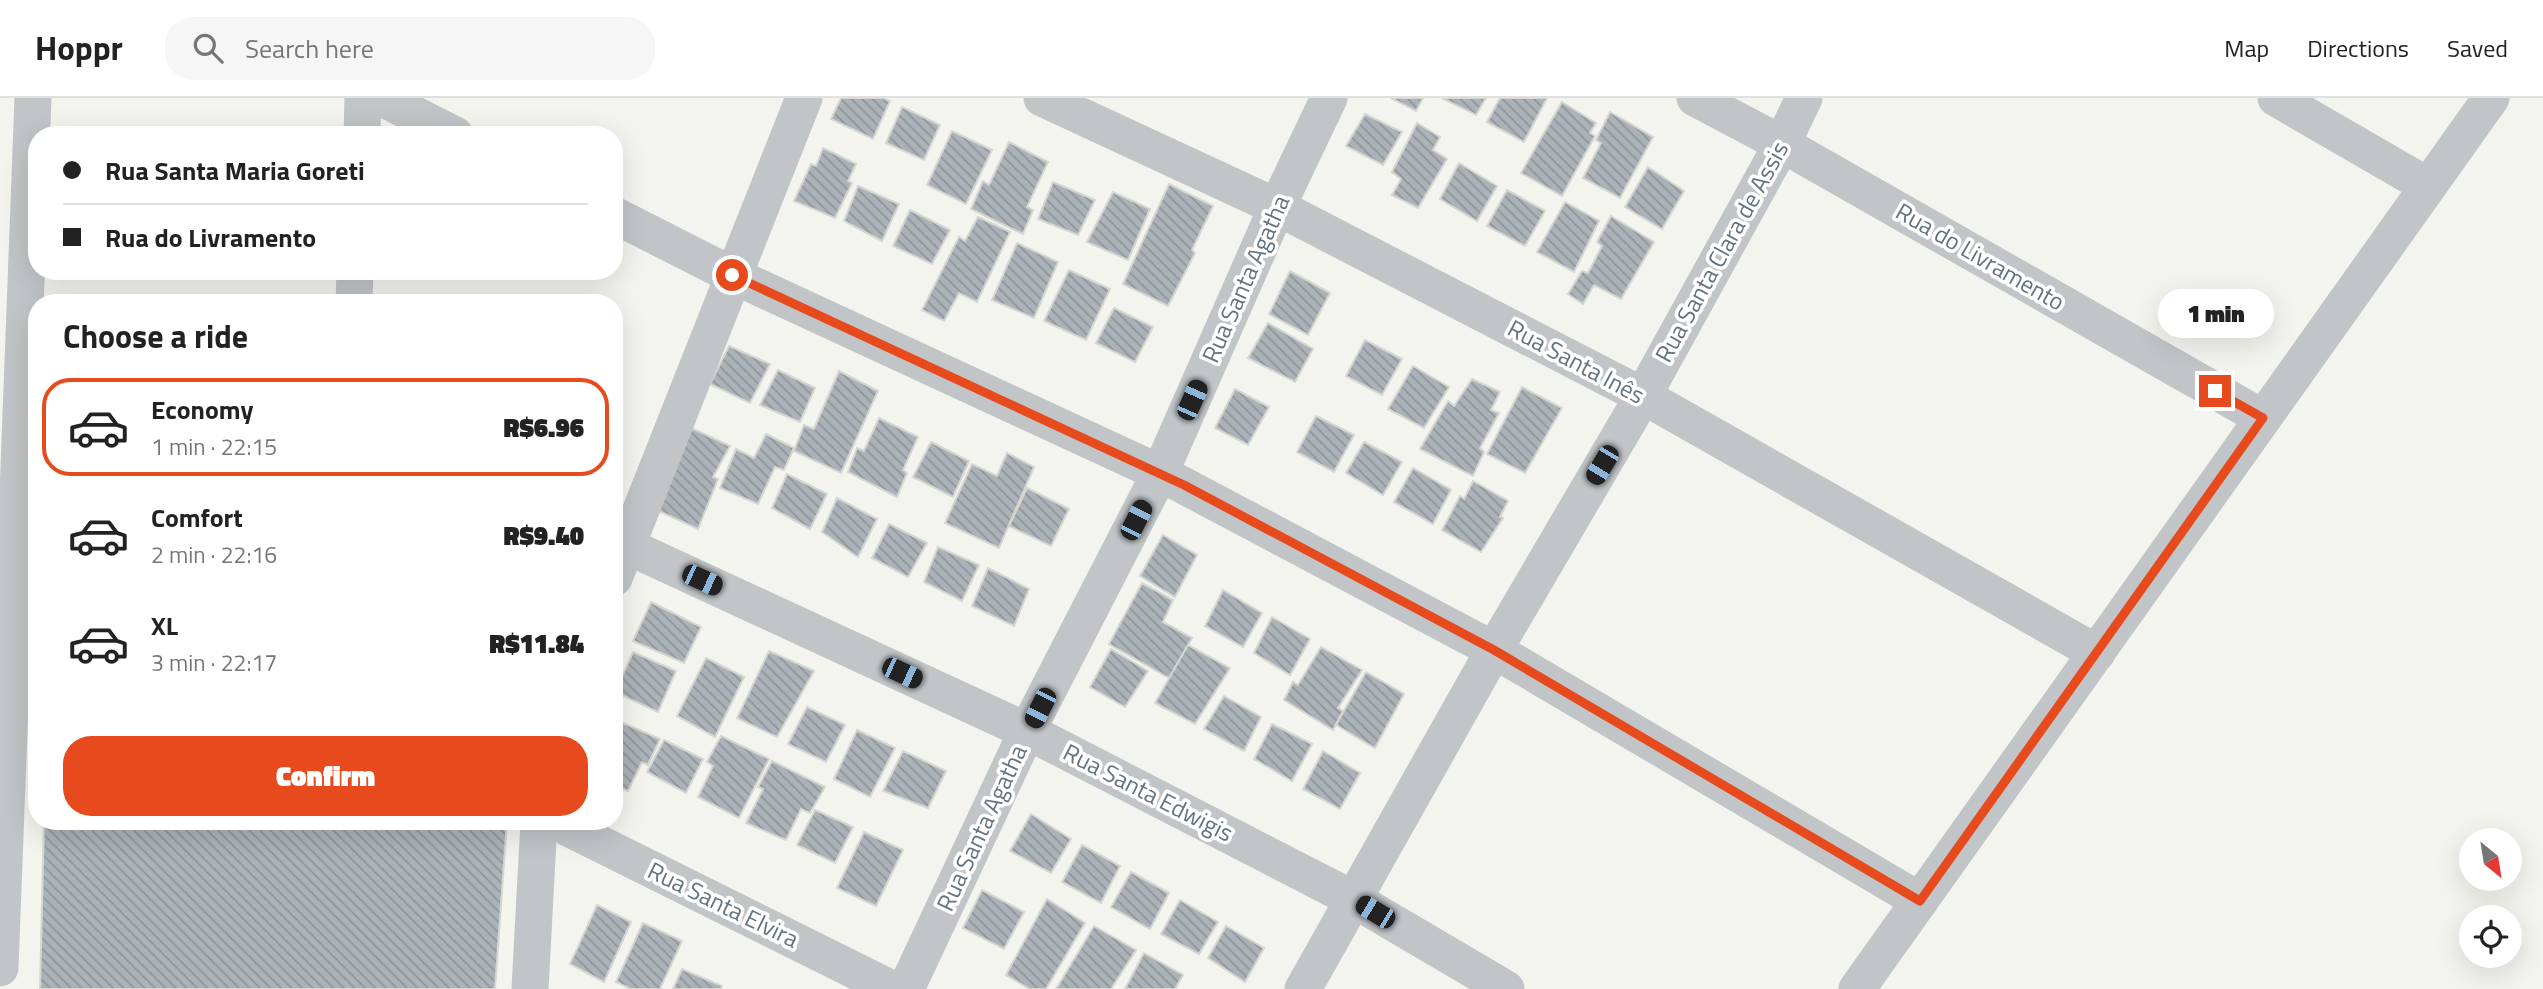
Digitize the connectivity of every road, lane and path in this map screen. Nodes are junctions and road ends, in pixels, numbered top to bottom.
1 (33, 98) edge
2 (363, 98) edge
3 (382, 98) edge
4 (804, 98) edge
5 (1042, 98) edge
6 (1329, 98) edge
7 (1695, 98) edge
8 (1804, 98) edge
9 (2276, 98) edge
10 (2491, 98) edge
11 (31, 126) edge
12 (362, 126) edge
13 (437, 126) edge
14 (1782, 144) junction
15 (28, 185) edge
16 (2428, 186) junction
17 (1277, 206) junction
18 (623, 220) edge
19 (732, 275) junction
20 (1643, 396) junction
21 (2263, 418) junction
22 (1160, 473) junction
23 (8, 532) edge
24 (623, 557) edge
25 (623, 563) edge
26 (25, 578) edge
27 (1494, 650) junction
28 (2096, 653) junction
29 (1027, 731) junction
30 (539, 830) edge
31 (572, 830) edge
32 (1353, 899) junction
33 (1920, 901) junction
34 (1, 914) edge
35 (0, 968) edge
36 (530, 989) edge
37 (892, 989) edge
38 (906, 989) edge
39 (1303, 989) edge
40 (1506, 989) edge
41 (1857, 989) edge

1 - 11 street
2 - 12 street
3 - 13 street
4 - 19 street
5 - 17 street, Rua Santa Inês
6 - 17 street, Rua Santa Agatha
7 - 14 street, Rua do Livramento
8 - 14 street, Rua Santa Clara de Assis
9 - 16 street
10 - 16 street
14 - 20 street, Rua Santa Clara de Assis
14 - 21 street, Rua do Livramento
15 - 23 street
16 - 21 street
17 - 20 street, Rua Santa Inês
17 - 22 street, Rua Santa Agatha
18 - 19 street
19 - 22 street
19 - 24 street
20 - 27 street, Rua Santa Clara de Assis
20 - 28 street, Rua Santa Inês
21 - 28 street
22 - 27 street
22 - 29 street, Rua Santa Agatha
23 - 26 street
25 - 29 street, Rua Santa Edwigis
26 - 34 street
27 - 32 street, Rua Santa Clara de Assis
27 - 33 street
28 - 33 street
29 - 32 street, Rua Santa Edwigis
29 - 38 street, Rua Santa Agatha
30 - 36 street
31 - 37 street, Rua Santa Elvira
32 - 39 street, Rua Santa Clara de Assis
32 - 40 street, Rua Santa Edwigis
33 - 41 street
34 - 35 street

